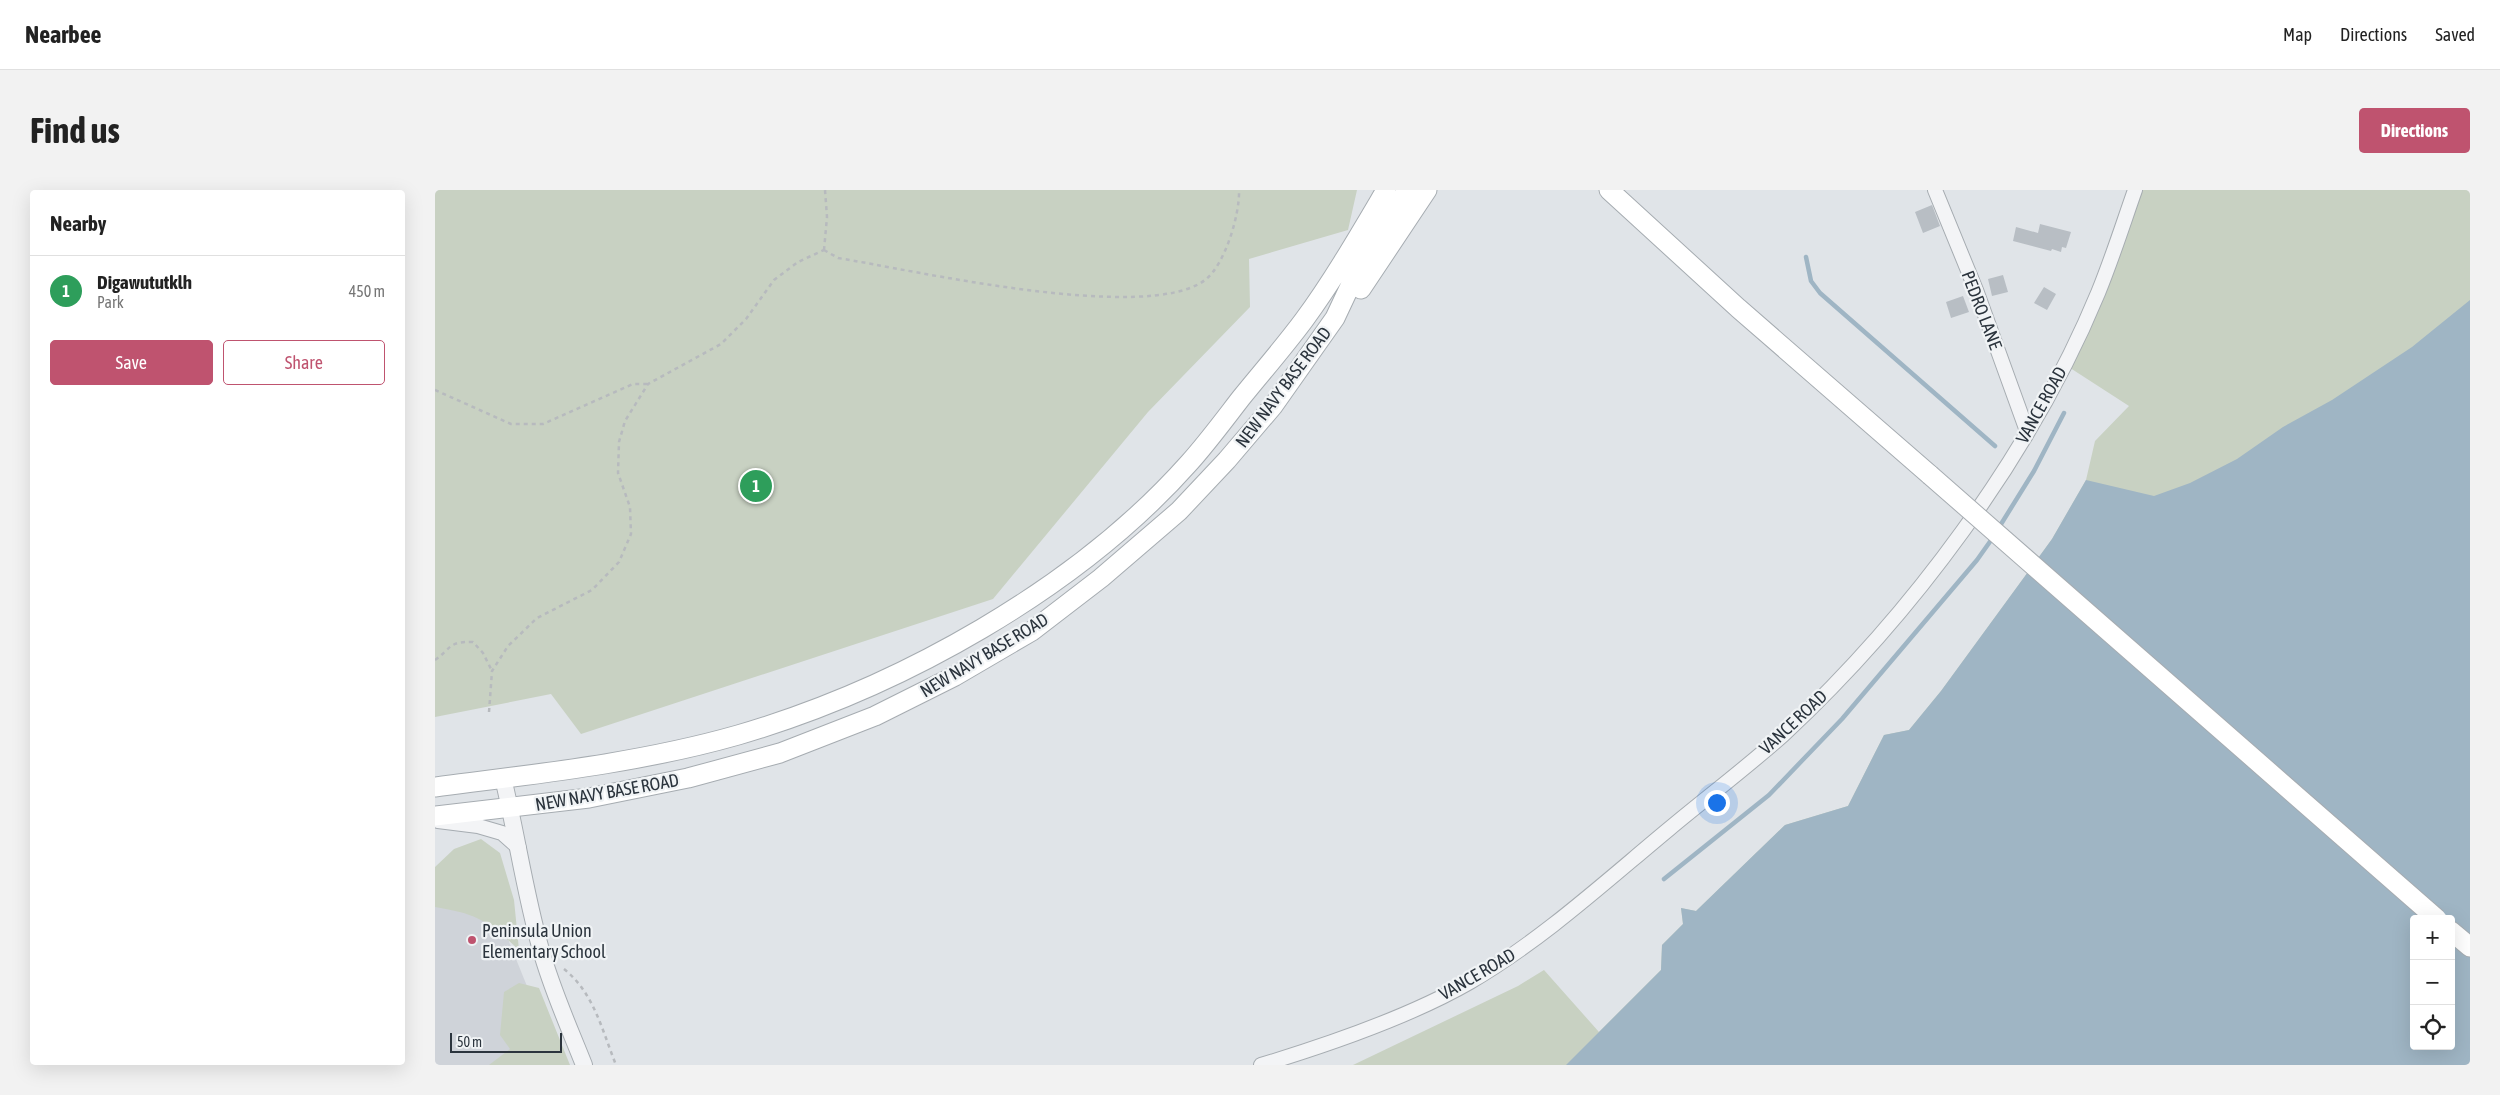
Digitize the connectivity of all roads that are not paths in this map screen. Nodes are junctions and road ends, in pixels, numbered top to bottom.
1 (1386, 190) edge
2 (1407, 190) edge
3 (1427, 190) edge
4 (1609, 190) edge
5 (1935, 190) edge
6 (2135, 190) edge
7 (1335, 318) junction
8 (2027, 431) junction
9 (503, 778) junction
10 (435, 787) edge
11 (510, 807) junction
12 (435, 816) edge
13 (435, 821) edge
14 (519, 848) junction
15 (2432, 915) edge
16 (2455, 935) edge
17 (2470, 948) edge
18 (584, 1065) edge
19 (1261, 1065) edge

1 - 9 main road, NEW NAVY BASE ROAD
2 - 7 main road, NEW NAVY BASE ROAD
3 - 7 main road
4 - 15 main road, bridge
5 - 8 street, PEDRO LANE
6 - 8 street, VANCE ROAD
7 - 11 main road, NEW NAVY BASE ROAD
8 - 19 street, VANCE ROAD
9 - 10 main road, NEW NAVY BASE ROAD
9 - 11 street
11 - 12 main road, NEW NAVY BASE ROAD
11 - 14 street
13 - 14 street
14 - 18 street
16 - 17 main road

